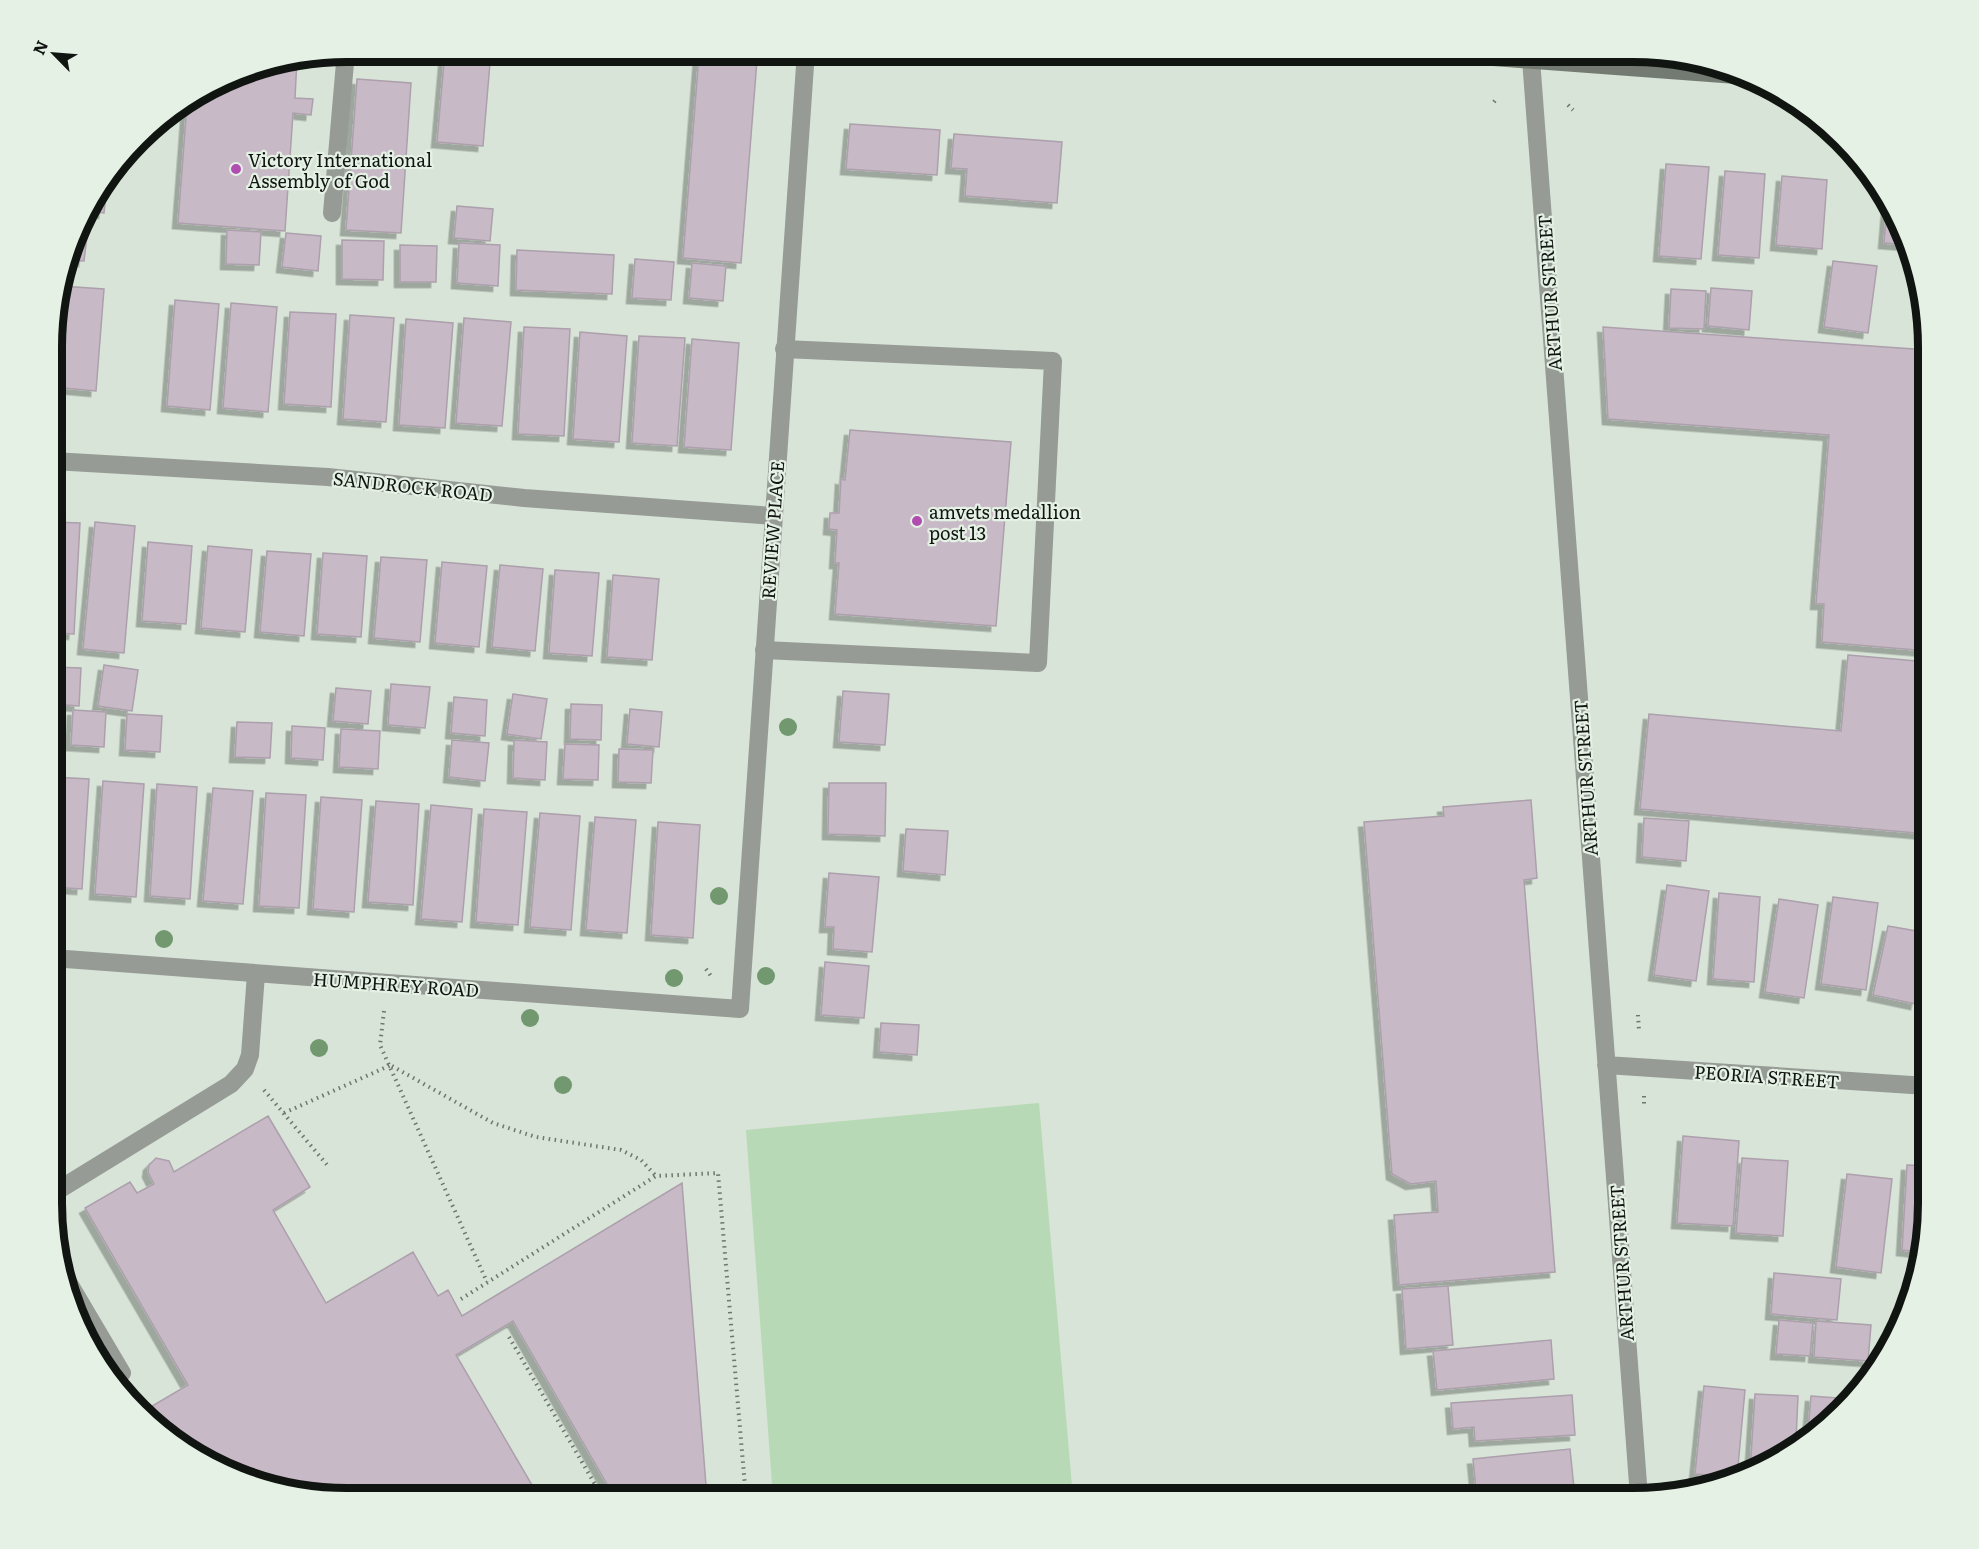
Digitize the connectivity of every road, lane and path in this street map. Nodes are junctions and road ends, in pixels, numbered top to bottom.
1 (345, 61) edge
2 (805, 61) edge
3 (1531, 61) edge
4 (1557, 61) edge
5 (1712, 73) edge
6 (1568, 105) dead end
7 (1573, 110) dead end
8 (332, 213) dead end
9 (784, 349) junction
10 (62, 462) edge
11 (773, 516) junction
12 (764, 650) junction
13 (62, 959) edge
14 (706, 969) dead end
15 (256, 974) junction
16 (711, 976) dead end
17 (740, 1009) joint
18 (1638, 1015) dead end
19 (383, 1019) dead end
20 (1639, 1031) dead end
21 (391, 1065) junction
22 (1606, 1065) junction
23 (260, 1084) dead end
24 (1918, 1085) edge
25 (284, 1113) junction
26 (328, 1166) dead end
27 (656, 1176) junction
28 (62, 1188) edge
29 (487, 1282) junction
30 (461, 1299) dead end
31 (80, 1301) edge
32 (509, 1337) dead end
33 (122, 1373) dead end
34 (598, 1488) edge
35 (745, 1488) edge
36 (1638, 1488) edge

1 - 8 street
2 - 9 street, REVIEW PLACE
3 - 22 street, ARTHUR STREET
4 - 5 street
6 - 7 path
9 - 11 street, REVIEW PLACE
9 - 12 street
10 - 11 street, SANDROCK ROAD
11 - 12 street, REVIEW PLACE
12 - 17 street, REVIEW PLACE
13 - 15 street, HUMPHREY ROAD
14 - 16 path
15 - 17 street, HUMPHREY ROAD
15 - 28 street
18 - 20 path
19 - 21 path
21 - 25 path
21 - 27 path
21 - 29 path
22 - 24 street, PEORIA STREET
22 - 36 street, ARTHUR STREET
23 - 25 path
25 - 26 path
27 - 29 path
27 - 35 path
29 - 30 path
31 - 33 street
32 - 34 path

